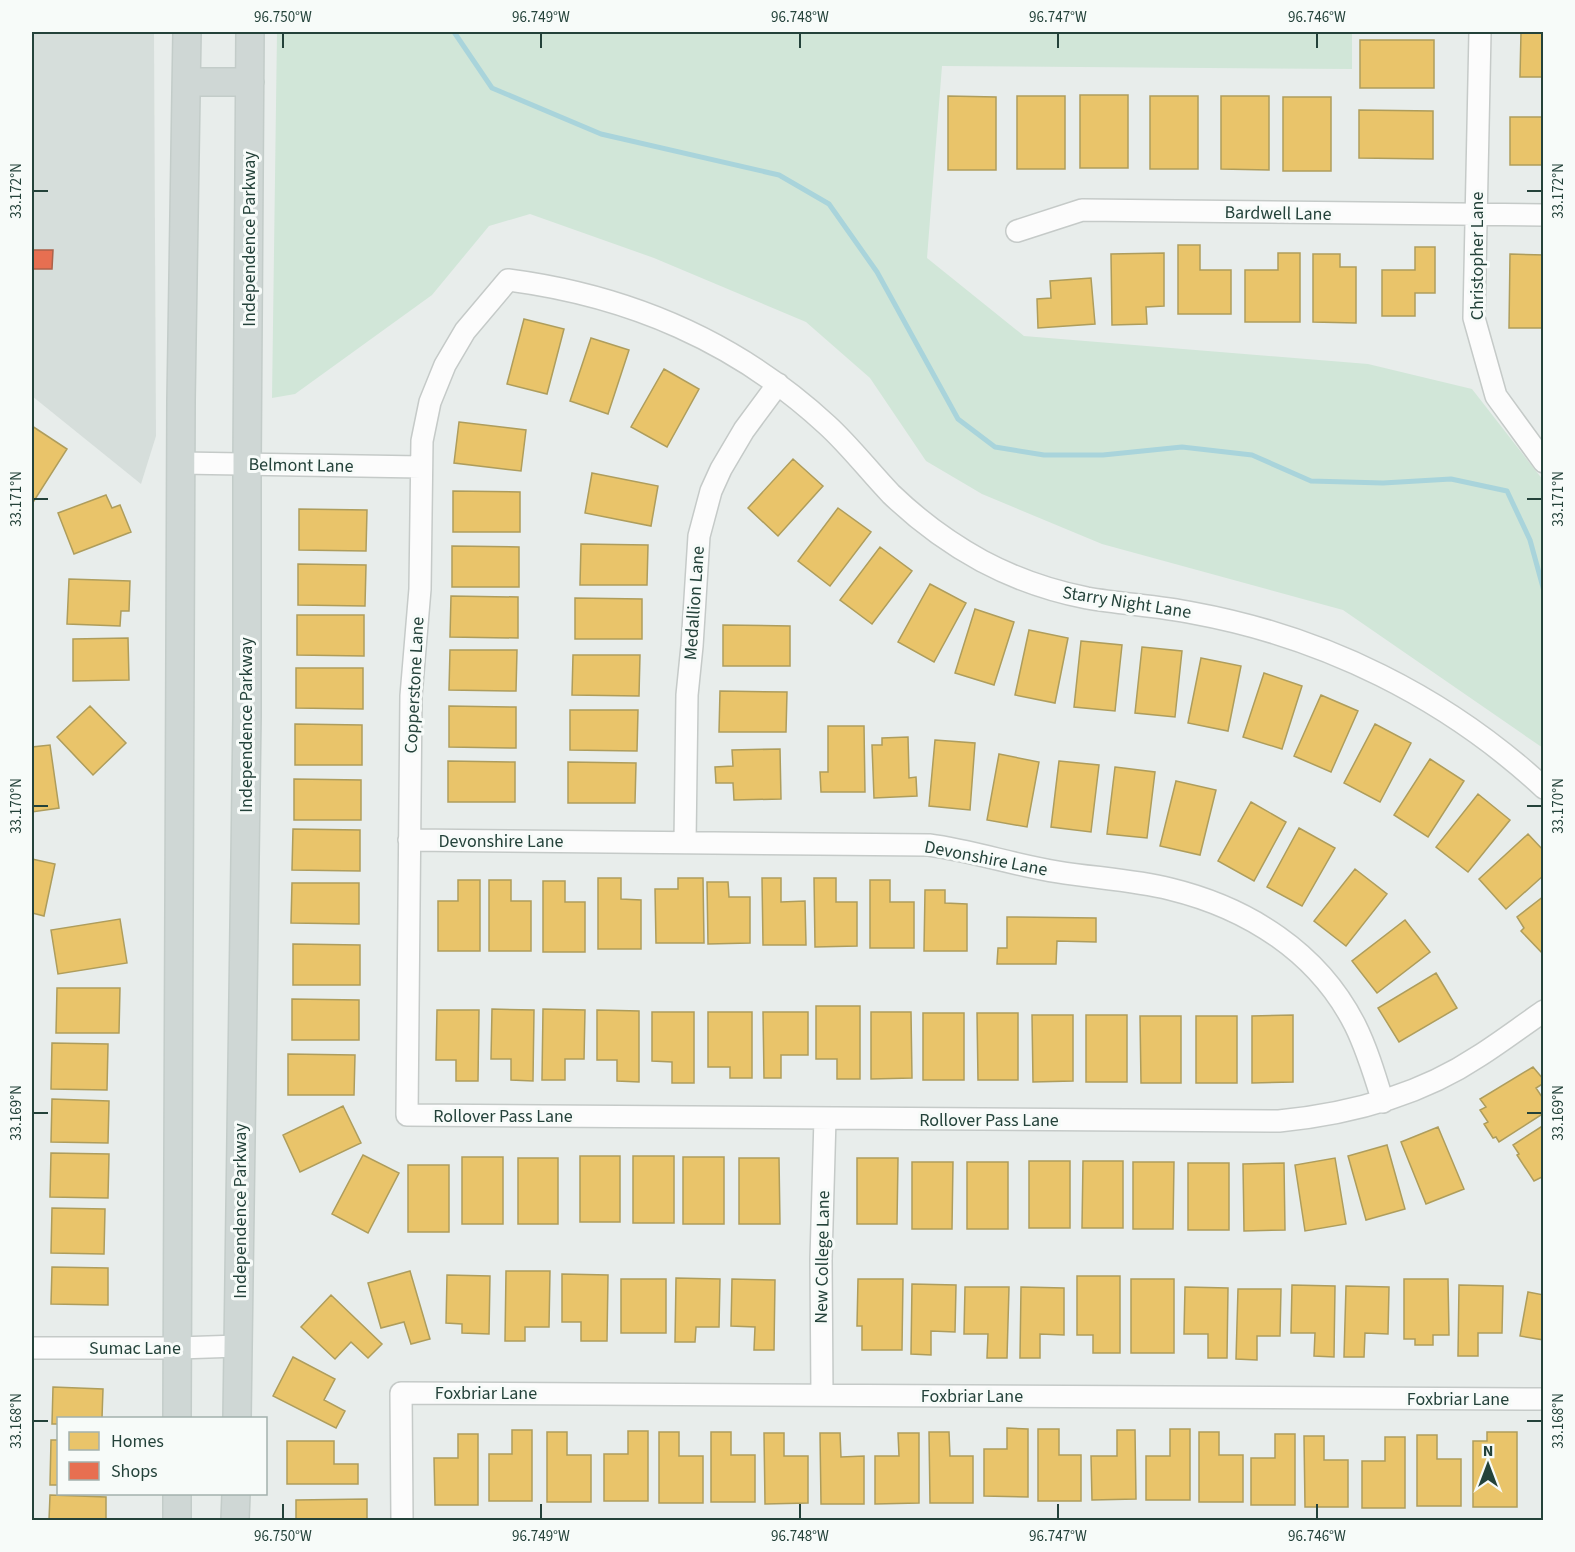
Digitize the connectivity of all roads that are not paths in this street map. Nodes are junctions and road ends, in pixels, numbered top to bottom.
1 (187, 32) edge
2 (250, 32) edge
3 (1480, 32) edge
4 (188, 82) junction
5 (250, 82) junction
6 (1476, 215) junction
7 (1544, 215) edge
8 (1017, 231) dead end
9 (508, 280) joint
10 (778, 384) junction
11 (1544, 462) edge
12 (181, 463) junction
13 (247, 464) junction
14 (421, 467) junction
15 (1544, 788) edge
16 (410, 840) junction
17 (685, 842) junction
18 (1544, 1011) edge
19 (1383, 1102) junction
20 (407, 1115) joint
21 (825, 1119) junction
22 (239, 1346) junction
23 (32, 1348) edge
24 (178, 1348) junction
25 (822, 1395) junction
26 (1544, 1399) edge
27 (177, 1417) edge
28 (237, 1417) edge
29 (177, 1495) edge
30 (236, 1495) edge
31 (177, 1521) edge
32 (236, 1521) edge
33 (402, 1521) edge

1 - 4 main road
2 - 5 main road, Independence Parkway
3 - 6 street, Christopher Lane
4 - 5 main road
4 - 12 main road
5 - 13 main road, Independence Parkway
6 - 7 street, Bardwell Lane
6 - 8 street, Bardwell Lane
6 - 11 street, Christopher Lane
9 - 10 street, Starry Night Lane
9 - 14 street, Copperstone Lane
10 - 15 street, Starry Night Lane
10 - 17 street, Medallion Lane
12 - 13 street, Belmont Lane
12 - 24 main road
13 - 14 street, Belmont Lane
13 - 22 main road, Independence Parkway
14 - 16 street, Copperstone Lane
16 - 17 street, Devonshire Lane
16 - 20 street, Copperstone Lane
17 - 19 street, Devonshire Lane
18 - 19 street, Rollover Pass Lane
19 - 21 street, Rollover Pass Lane
20 - 21 street, Rollover Pass Lane
21 - 25 street, New College Lane
22 - 24 street, Sumac Lane
22 - 28 main road, Independence Parkway
23 - 24 street, Sumac Lane
24 - 27 main road
25 - 26 street, Foxbriar Lane
25 - 33 street, Foxbriar Lane
29 - 31 main road
30 - 32 main road

